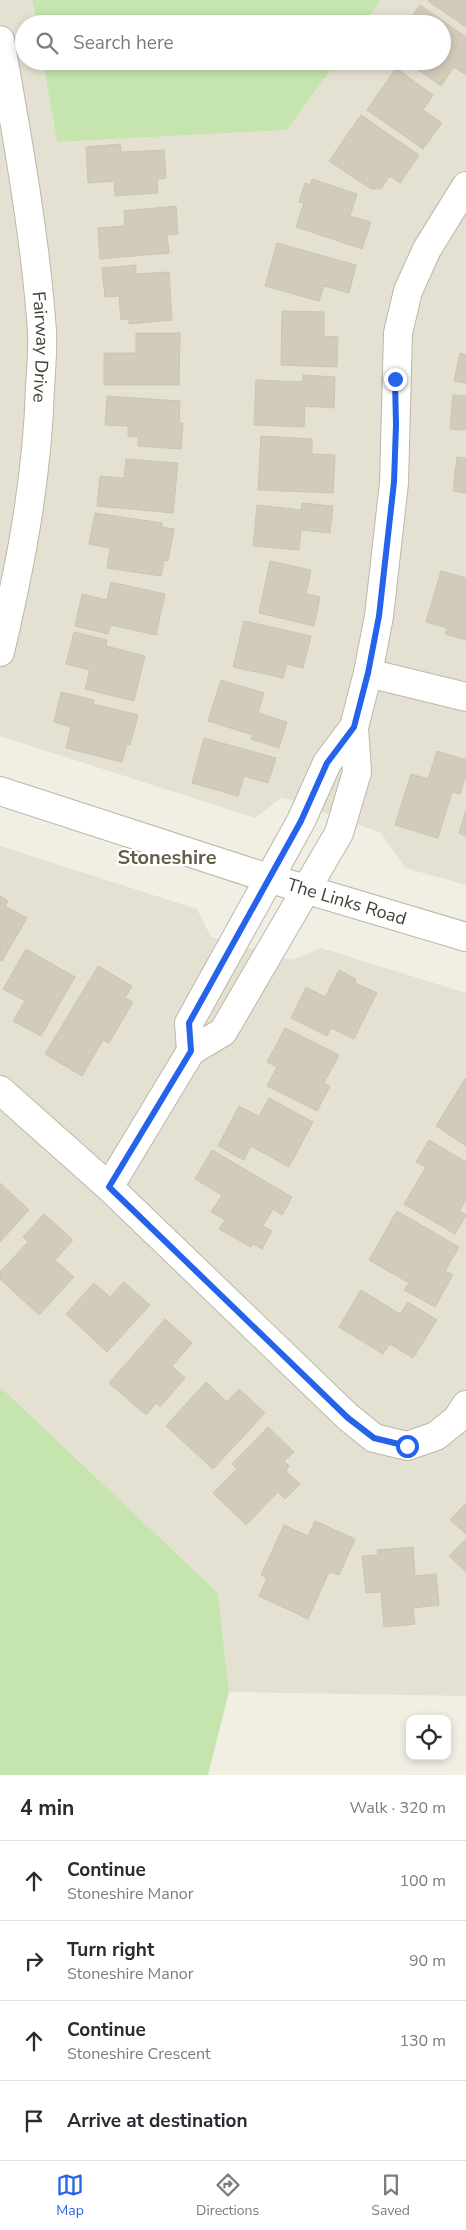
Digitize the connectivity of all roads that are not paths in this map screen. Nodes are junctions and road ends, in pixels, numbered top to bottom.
1 (0, 40) edge
2 (466, 186) edge
3 (0, 652) edge
4 (368, 673) junction
5 (466, 697) edge
6 (354, 727) junction
7 (0, 791) edge
8 (268, 878) junction
9 (305, 888) junction
10 (466, 937) edge
11 (191, 1051) junction
12 (0, 1090) edge
13 (109, 1187) junction
14 (466, 1405) edge

1 - 3 street, Fairway Drive
2 - 4 street
4 - 5 street
4 - 6 street
6 - 8 street
6 - 9 street
7 - 8 street, The Links Road
8 - 9 street, The Links Road
8 - 11 street
9 - 10 street, The Links Road
9 - 11 street
11 - 13 street
12 - 13 street
13 - 14 street

